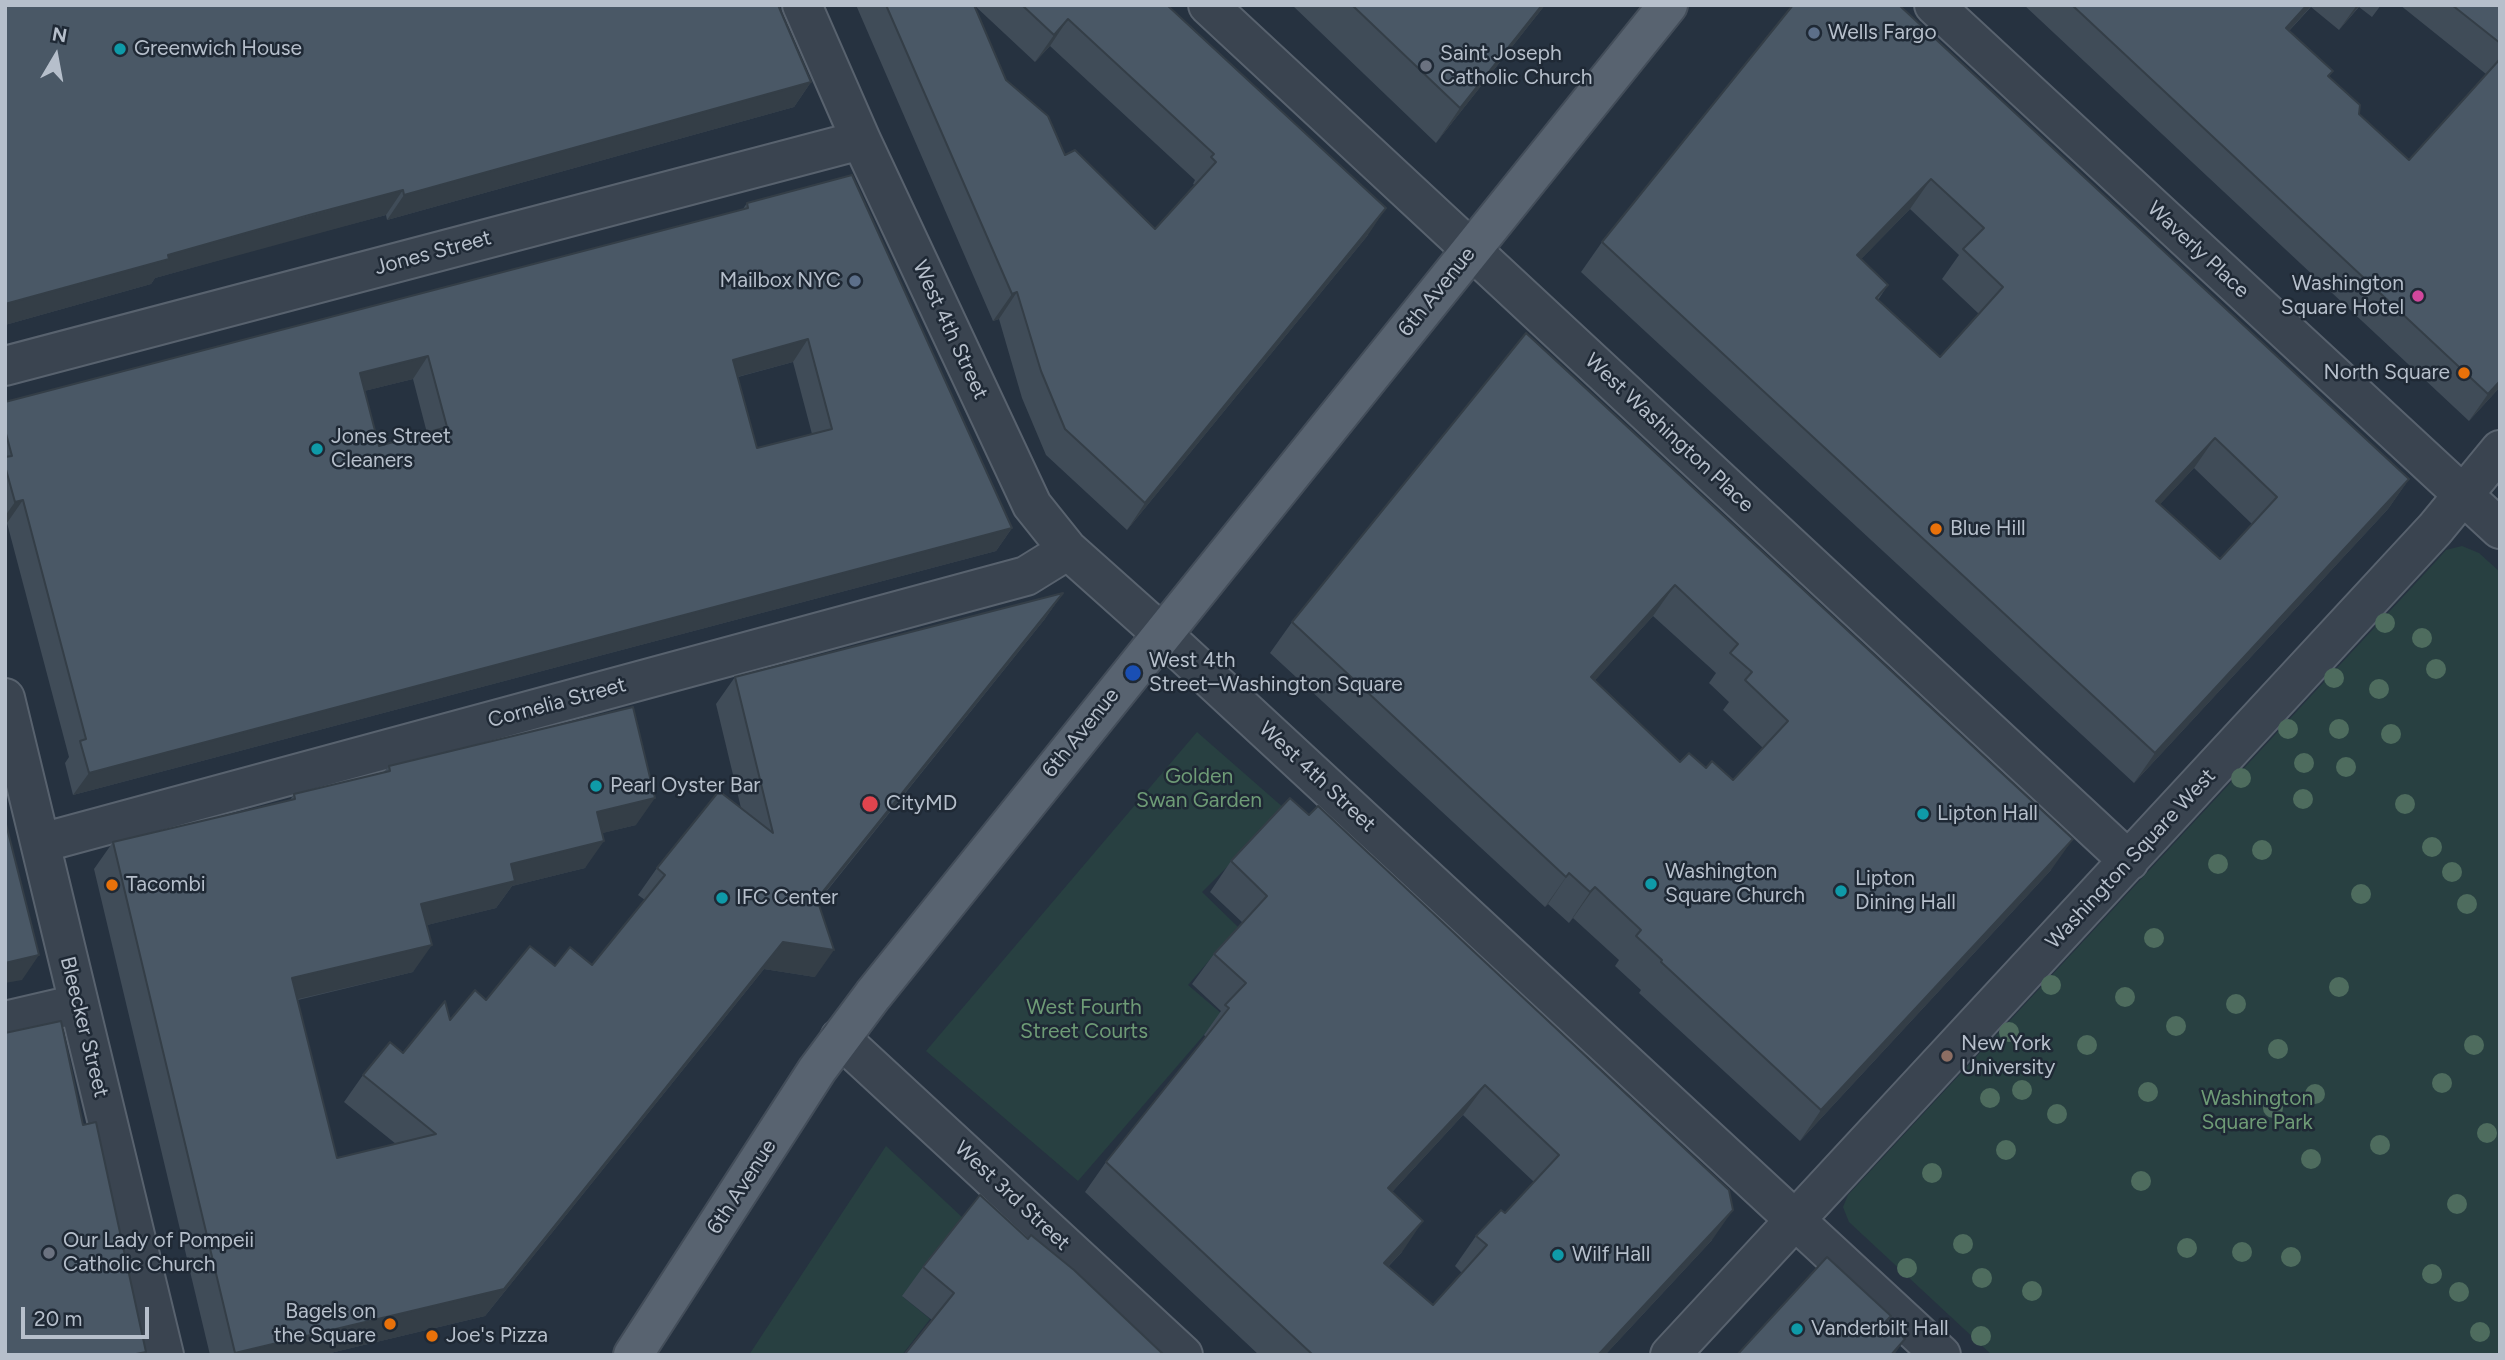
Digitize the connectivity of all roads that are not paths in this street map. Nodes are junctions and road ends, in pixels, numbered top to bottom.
1 (802, 5) edge
2 (1208, 5) edge
3 (1668, 5) edge
4 (1934, 5) edge
5 (861, 140) junction
6 (1471, 250) junction
7 (5, 366) edge
8 (2500, 450) edge
9 (2463, 495) junction
10 (2500, 529) edge
11 (1068, 550) junction
12 (1161, 633) junction
13 (5, 698) edge
14 (41, 843) junction
15 (2129, 861) junction
16 (78, 1004) junction
17 (5, 1021) edge
18 (840, 1038) junction
19 (1795, 1220) junction
20 (164, 1355) edge
21 (633, 1355) edge
22 (1183, 1355) edge
23 (1670, 1355) edge
24 (1941, 1355) edge

1 - 5 street, West 4th Street
2 - 6 street, West Washington Place
3 - 6 main road, 6th Avenue
4 - 9 street, Waverly Place
5 - 7 street, Jones Street
5 - 11 street, West 4th Street
6 - 12 main road, 6th Avenue
6 - 15 street, West Washington Place
8 - 9 street, Washington Square West
9 - 10 street, Waverly Place
9 - 15 street, Washington Square West
11 - 12 street, West 4th Street
11 - 14 street, Cornelia Street
12 - 18 main road, 6th Avenue
12 - 19 street, West 4th Street
13 - 14 street, Bleecker Street
14 - 16 street, Bleecker Street
15 - 19 street, Washington Square West
16 - 17 street
16 - 20 street, Bleecker Street
18 - 21 main road, 6th Avenue
18 - 22 street, West 3rd Street
19 - 23 street, Washington Square West
19 - 24 street, West 4th Street

